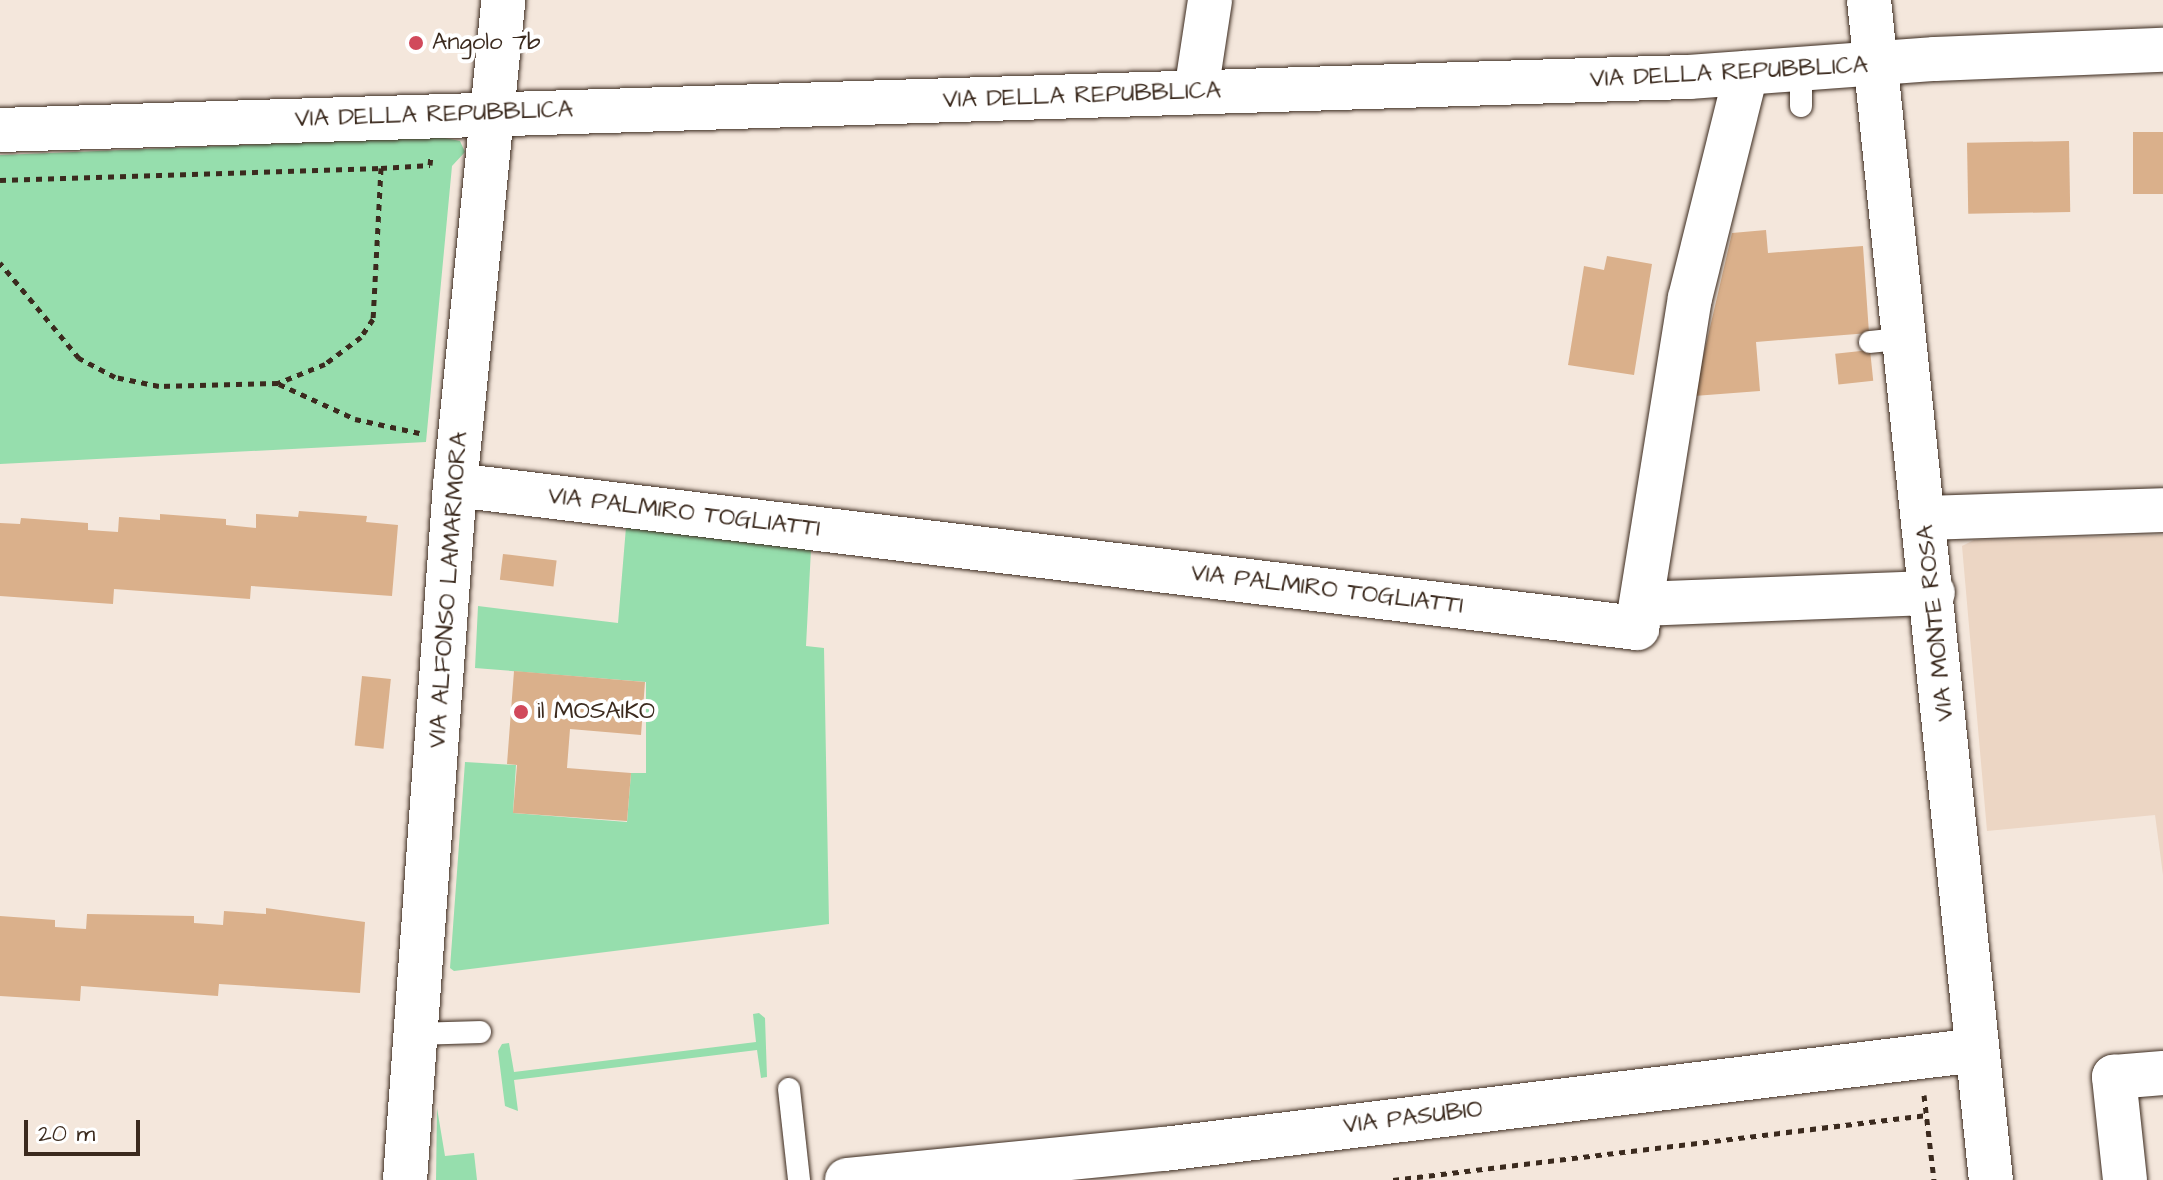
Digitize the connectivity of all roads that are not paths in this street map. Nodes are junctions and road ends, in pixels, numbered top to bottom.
1 (503, 0) edge
2 (1210, 0) edge
3 (1869, 0) edge
4 (2163, 50) edge
5 (1875, 66) junction
6 (1746, 73) junction
7 (1196, 92) junction
8 (492, 113) junction
9 (0, 130) edge
10 (455, 485) junction
11 (2163, 510) edge
12 (1925, 518) junction
13 (1933, 593) junction
14 (1642, 604) junction
15 (480, 1032) dead end
16 (416, 1034) junction
17 (1977, 1050) junction
18 (2163, 1073) edge
19 (789, 1089) dead end
20 (1166, 1164) edge
21 (405, 1180) edge
22 (799, 1180) edge
23 (847, 1180) edge
24 (1991, 1180) edge
25 (2125, 1180) edge

1 - 8 street, VIA ALFONSO LAMARMORA
2 - 7 street
3 - 5 street, VIA MONTE ROSA
4 - 5 street, VIA DELLA REPUBBLICA
5 - 6 street, VIA DELLA REPUBBLICA
5 - 12 street, VIA MONTE ROSA
6 - 7 street, VIA DELLA REPUBBLICA
6 - 14 street
7 - 8 street, VIA DELLA REPUBBLICA
8 - 9 street, VIA DELLA REPUBBLICA
8 - 10 street, VIA ALFONSO LAMARMORA
10 - 14 street, VIA PALMIRO TOGLIATTI
10 - 16 street, VIA ALFONSO LAMARMORA
11 - 12 street
12 - 13 street, VIA MONTE ROSA
13 - 14 street
13 - 17 street, VIA MONTE ROSA
15 - 16 lane
16 - 21 street, VIA ALFONSO LAMARMORA
17 - 20 street, VIA PASUBIO
17 - 24 street, VIA MONTE ROSA
18 - 25 street
19 - 22 lane
20 - 23 street, VIA PASUBIO

